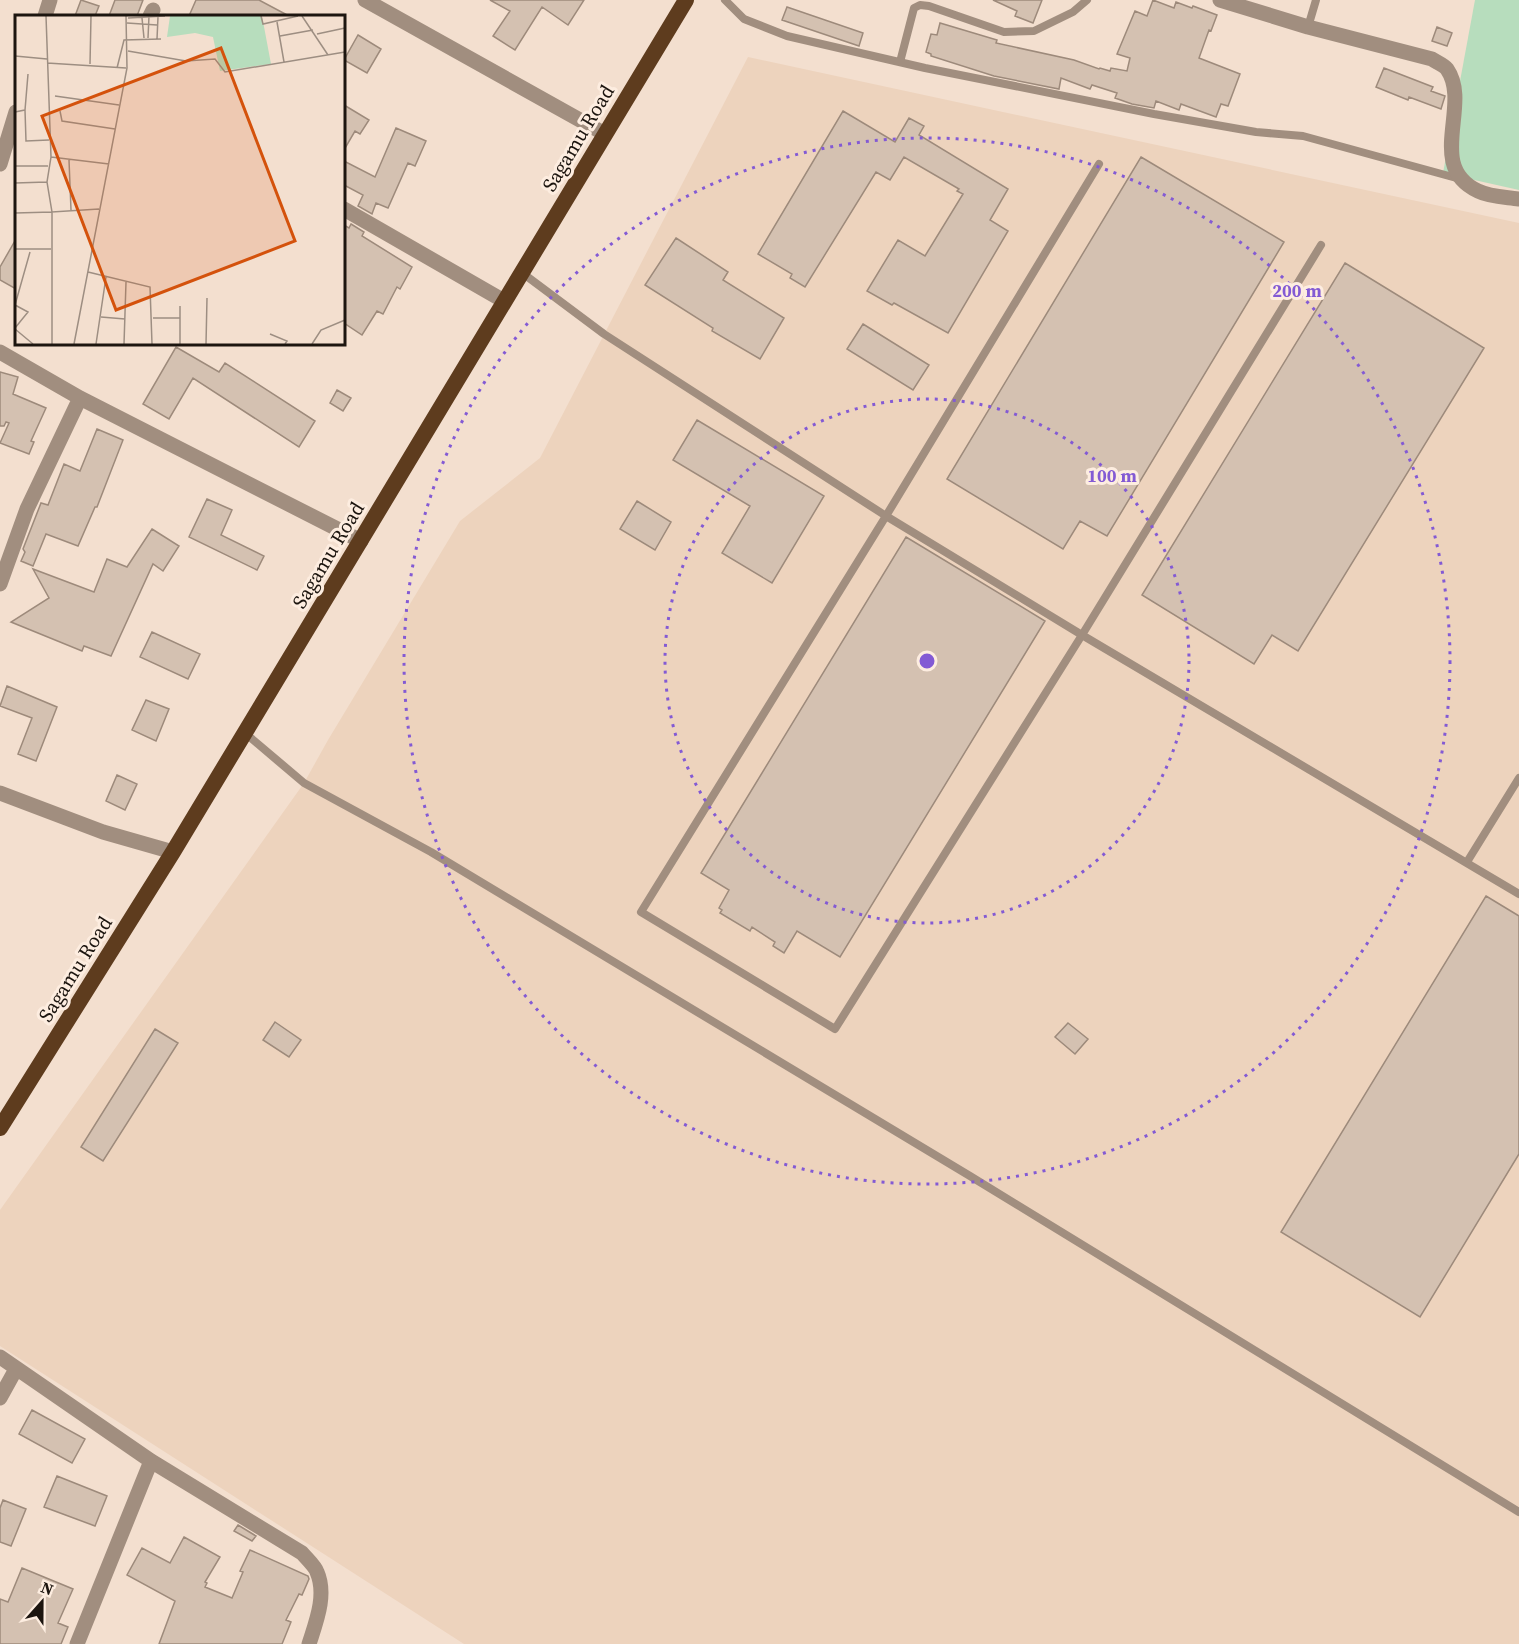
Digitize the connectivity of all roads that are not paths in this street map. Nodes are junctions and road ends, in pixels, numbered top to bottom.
1 (50, 0) edge
2 (365, 0) edge
3 (686, 0) edge
4 (725, 0) edge
5 (1087, 0) edge
6 (1220, 0) edge
7 (1316, 0) edge
8 (45, 15) edge
9 (1308, 27) junction
10 (900, 62) junction
11 (15, 115) edge
12 (605, 134) junction
13 (0, 164) edge
14 (1099, 164) dead end
15 (1461, 179) junction
16 (1519, 199) edge
17 (345, 211) edge
18 (1320, 244) dead end
19 (521, 272) junction
20 (504, 301) junction
21 (0, 352) edge
22 (80, 398) junction
23 (886, 516) junction
24 (360, 541) junction
25 (0, 584) edge
26 (1082, 635) junction
27 (245, 733) junction
28 (1519, 778) edge
29 (0, 793) edge
30 (172, 852) junction
31 (1467, 862) junction
32 (1519, 894) edge
33 (0, 1128) edge
34 (0, 1357) edge
35 (16, 1369) junction
36 (0, 1398) edge
37 (151, 1461) junction
38 (1519, 1512) edge
39 (77, 1644) edge
40 (309, 1644) edge

1 - 8 street
2 - 12 street
3 - 12 highway, Sagamu Road
4 - 10 lane
5 - 10 lane
6 - 9 street
7 - 9 lane
9 - 15 street
10 - 15 lane
11 - 13 street
12 - 19 highway, Sagamu Road
14 - 23 lane
15 - 16 street
17 - 20 street
18 - 26 lane
19 - 20 highway, Sagamu Road
19 - 23 lane
20 - 24 highway, Sagamu Road
21 - 22 street
22 - 24 street
22 - 25 street
23 - 26 lane
23 - 26 lane
24 - 27 highway, Sagamu Road
26 - 31 lane
27 - 30 highway, Sagamu Road
27 - 38 lane
28 - 31 lane
29 - 30 street
30 - 33 highway, Sagamu Road
31 - 32 lane
34 - 35 street
35 - 36 street
35 - 37 street
37 - 39 street
37 - 40 street

